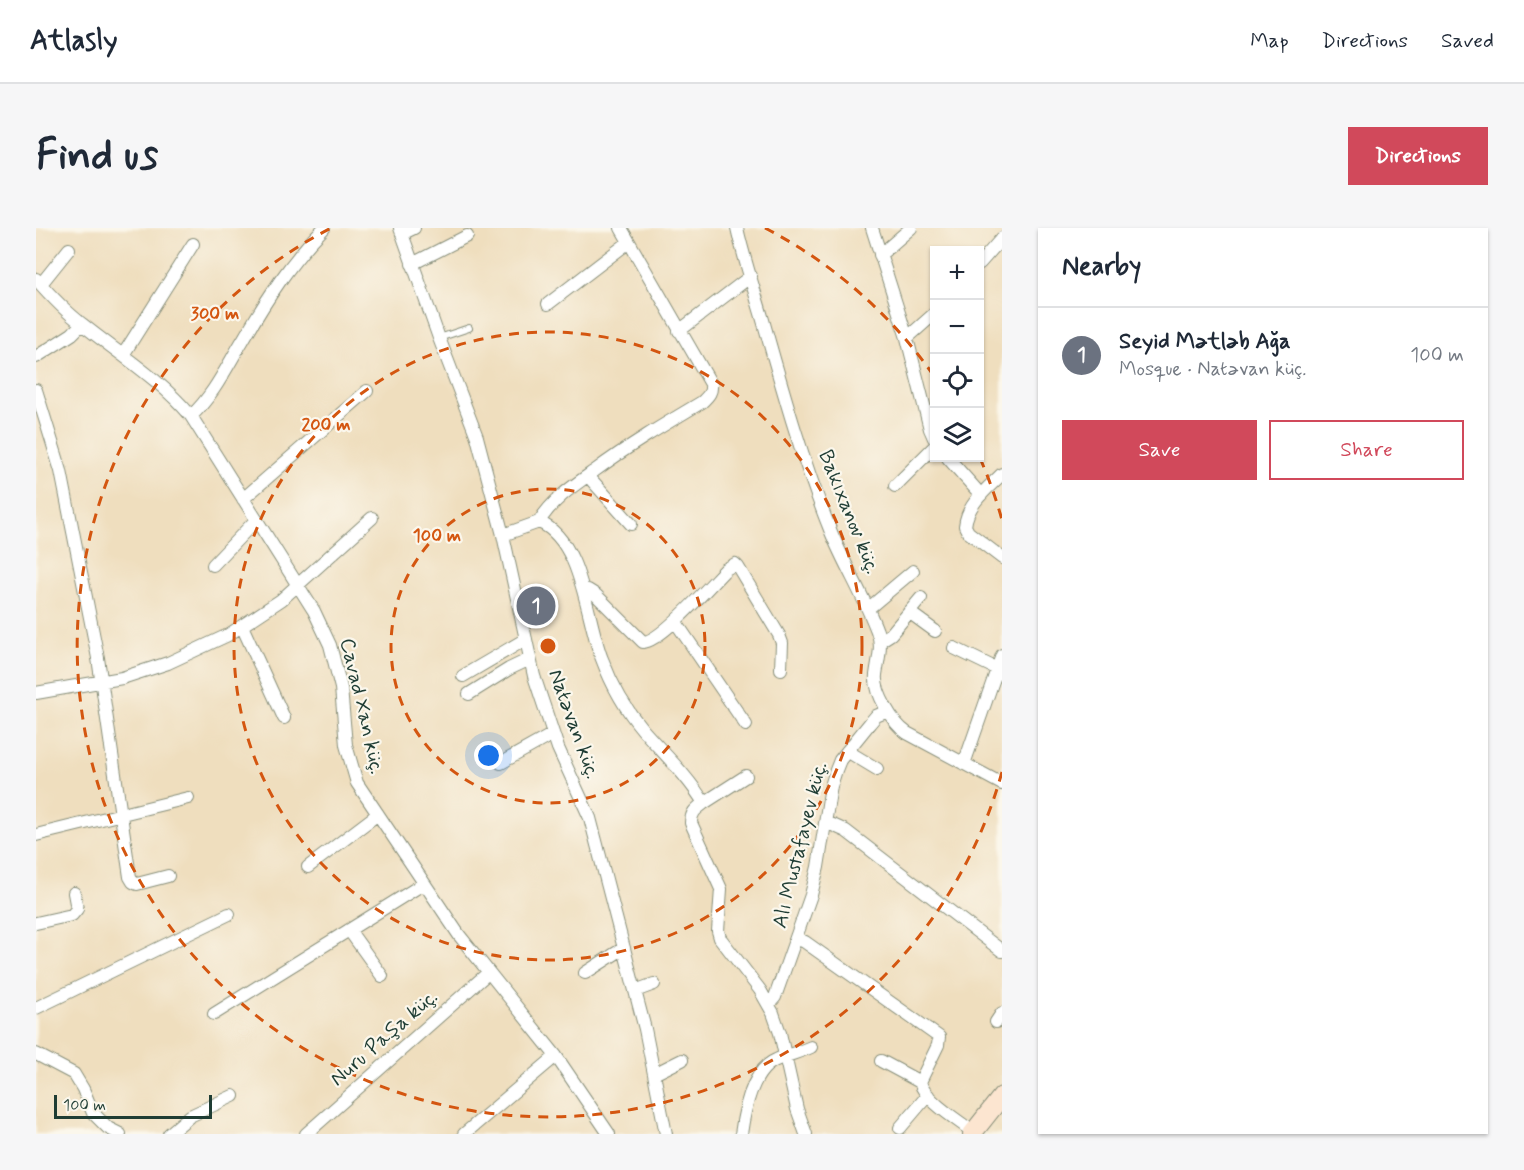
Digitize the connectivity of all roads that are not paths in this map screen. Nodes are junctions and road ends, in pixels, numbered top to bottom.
1 (324, 228) edge
2 (414, 228) edge
3 (621, 228) edge
4 (737, 228) edge
5 (872, 228) edge
6 (911, 228) edge
7 (401, 231) edge
8 (467, 236) dead end
9 (1002, 238) edge
10 (629, 242) junction
11 (193, 244) dead end
12 (69, 249) dead end
13 (880, 255) junction
14 (984, 258) edge
15 (412, 264) junction
16 (751, 276) junction
17 (38, 282) edge
18 (548, 304) dead end
19 (930, 318) edge
20 (82, 324) junction
21 (470, 328) dead end
22 (679, 331) junction
23 (439, 338) junction
24 (907, 338) junction
25 (123, 355) junction
26 (36, 357) edge
27 (36, 390) edge
28 (367, 391) dead end
29 (191, 416) junction
30 (930, 429) edge
31 (930, 451) edge
32 (952, 462) edge
33 (1002, 474) edge
34 (588, 476) junction
35 (895, 486) dead end
36 (981, 495) junction
37 (243, 499) junction
38 (372, 518) dead end
39 (256, 520) junction
40 (539, 522) junction
41 (631, 524) dead end
42 (503, 535) junction
43 (1002, 558) edge
44 (213, 565) dead end
45 (913, 571) dead end
46 (297, 585) junction
47 (584, 590) junction
48 (921, 598) dead end
49 (868, 608) junction
50 (909, 612) junction
51 (675, 621) junction
52 (242, 626) junction
53 (935, 631) dead end
54 (526, 639) junction
55 (880, 642) junction
56 (954, 648) dead end
57 (530, 659) junction
58 (1000, 660) edge
59 (781, 669) dead end
60 (463, 676) dead end
61 (101, 682) junction
62 (36, 693) edge
63 (469, 694) dead end
64 (888, 711) junction
65 (284, 718) dead end
66 (746, 725) dead end
67 (553, 734) junction
68 (847, 751) junction
69 (501, 763) dead end
70 (964, 764) junction
71 (877, 769) dead end
72 (746, 776) dead end
73 (1002, 784) edge
74 (188, 798) dead end
75 (704, 803) junction
76 (121, 814) junction
77 (378, 814) junction
78 (826, 822) junction
79 (36, 835) edge
80 (309, 867) dead end
81 (168, 876) dead end
82 (423, 884) junction
83 (74, 893) dead end
84 (229, 914) dead end
85 (36, 923) edge
86 (349, 930) junction
87 (796, 938) junction
88 (624, 948) junction
89 (1002, 951) edge
90 (488, 973) junction
91 (585, 973) dead end
92 (382, 976) dead end
93 (654, 984) dead end
94 (635, 991) junction
95 (769, 1004) junction
96 (36, 1008) edge
97 (214, 1014) dead end
98 (811, 1047) dead end
99 (36, 1054) edge
100 (556, 1056) junction
101 (784, 1058) junction
102 (682, 1060) dead end
103 (881, 1061) dead end
104 (654, 1074) junction
105 (920, 1082) junction
106 (928, 1095) junction
107 (233, 1096) dead end
108 (1002, 1096) edge
109 (900, 1128) dead end
110 (973, 1133) edge
111 (120, 1134) edge
112 (169, 1134) edge
113 (306, 1134) edge
114 (464, 1134) edge
115 (608, 1134) edge
116 (666, 1134) edge
117 (741, 1134) edge
118 (806, 1134) edge

1 - 29 street
2 - 7 street
3 - 10 street
4 - 16 street, Bakıxanov küç.
5 - 13 street
6 - 13 street
7 - 15 street, Natəvan küç.
8 - 15 street
9 - 14 street
10 - 18 street
10 - 22 street
11 - 25 street
12 - 17 street
13 - 24 street
15 - 23 street, Natəvan küç.
16 - 22 street
16 - 49 street, Bakıxanov küç.
17 - 20 street, Cavad Xan küç.
19 - 24 street
20 - 25 street, Cavad Xan küç.
20 - 26 street
21 - 23 lane
22 - 34 street
23 - 42 street, Natəvan küç.
24 - 30 street
25 - 29 street, Cavad Xan küç.
27 - 61 street
28 - 37 street
29 - 37 street, Cavad Xan küç.
31 - 35 street
32 - 36 street
33 - 36 street
34 - 40 street
34 - 41 street
36 - 43 street
37 - 39 street, Cavad Xan küç.
38 - 46 street
39 - 44 street
39 - 46 street, Cavad Xan küç.
40 - 42 street
40 - 47 street
42 - 54 street, Natəvan küç.
45 - 49 street
46 - 52 street
46 - 77 street, Cavad Xan küç.
47 - 51 street
47 - 75 street
48 - 50 street
49 - 55 street, Bakıxanov küç.
50 - 53 street
50 - 55 street
51 - 59 street
51 - 66 street
52 - 61 street
52 - 65 street
54 - 57 street, Natəvan küç.
54 - 60 street
55 - 64 street, Bakıxanov küç.
56 - 58 street
57 - 63 street
57 - 67 street, Natəvan küç.
58 - 70 street
61 - 62 street
61 - 76 street
64 - 68 street, Alı Mustafayev küç.
64 - 70 street, Bakıxanov küç.
67 - 69 street
67 - 88 street, Natəvan küç.
68 - 71 street
68 - 78 street, Alı Mustafayev küç.
70 - 73 street, Bakıxanov küç.
72 - 75 street
74 - 76 street
75 - 95 street
76 - 79 street
76 - 81 street
77 - 80 street
77 - 82 street, Cavad Xan küç.
78 - 87 street, Alı Mustafayev küç.
78 - 89 street
82 - 86 street
82 - 90 street, Cavad Xan küç.
83 - 85 street
84 - 96 street
86 - 92 street
86 - 97 street
87 - 95 street, Alı Mustafayev küç.
87 - 105 street
88 - 91 street
88 - 94 street, Natəvan küç.
90 - 100 street, Cavad Xan küç.
90 - 113 street, Nuru Paşa küç.
93 - 94 street
94 - 104 street, Natəvan küç.
95 - 101 street
98 - 101 street
99 - 111 street
100 - 114 street
100 - 115 street, Cavad Xan küç.
101 - 117 street
101 - 118 street
102 - 104 street
103 - 105 street
104 - 116 street, Natəvan küç.
105 - 106 street
106 - 109 street
106 - 110 street
107 - 112 street
108 - 110 street

